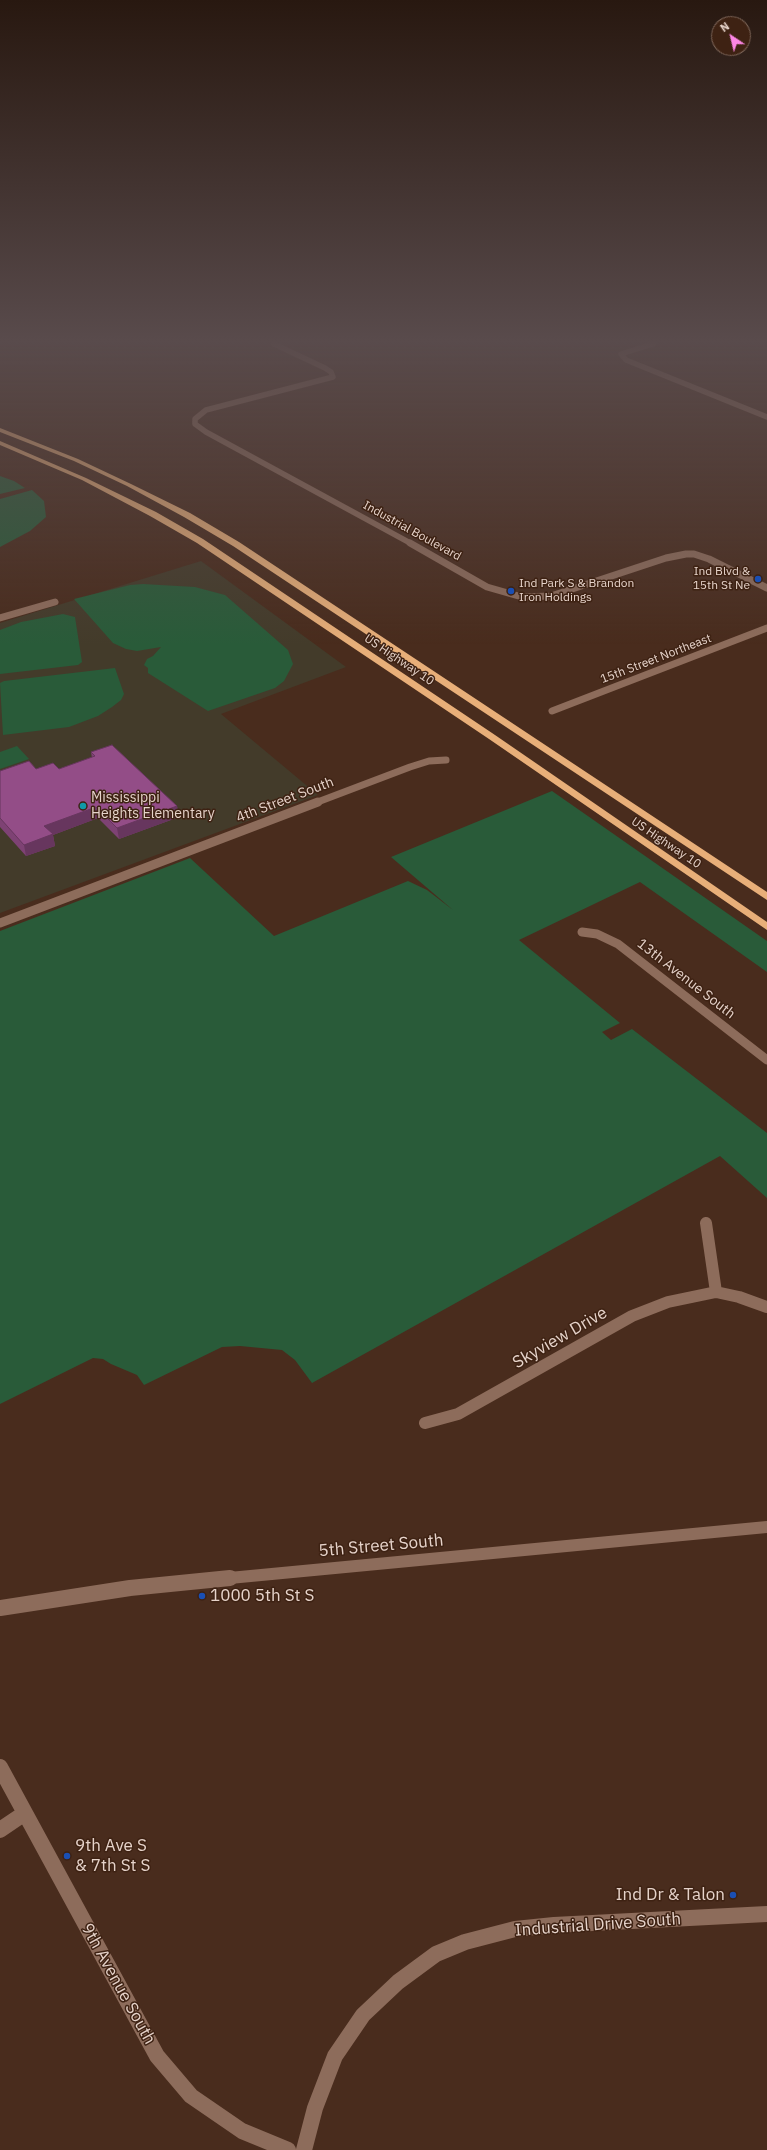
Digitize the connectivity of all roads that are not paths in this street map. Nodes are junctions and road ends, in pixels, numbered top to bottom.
1 (3, 444) edge
2 (229, 444) edge
3 (40, 445) edge
4 (767, 588) edge
5 (55, 602) dead end
6 (0, 618) edge
7 (767, 628) edge
8 (552, 711) dead end
9 (446, 760) dead end
10 (767, 897) edge
11 (0, 924) edge
12 (767, 927) edge
13 (582, 932) dead end
14 (767, 1060) edge
15 (706, 1223) dead end
16 (716, 1292) junction
17 (767, 1307) edge
18 (425, 1423) dead end
19 (767, 1527) edge
20 (0, 1608) edge
21 (0, 1767) edge
22 (25, 1813) junction
23 (0, 1830) edge
24 (767, 1914) edge
25 (288, 2150) edge
26 (304, 2150) edge

1 - 12 highway, US Highway 10
2 - 4 street, Industrial Boulevard
3 - 10 highway
5 - 6 street
7 - 8 street, 15th Street Northeast
9 - 11 street, 4th Street South
13 - 14 street, 13th Avenue South
15 - 16 street
16 - 17 street, Skyview Drive
16 - 18 street, Skyview Drive
19 - 20 street, 5th Street South
21 - 22 street, 9th Avenue South
22 - 23 street
22 - 25 street, 9th Avenue South
24 - 26 street, Industrial Drive South

